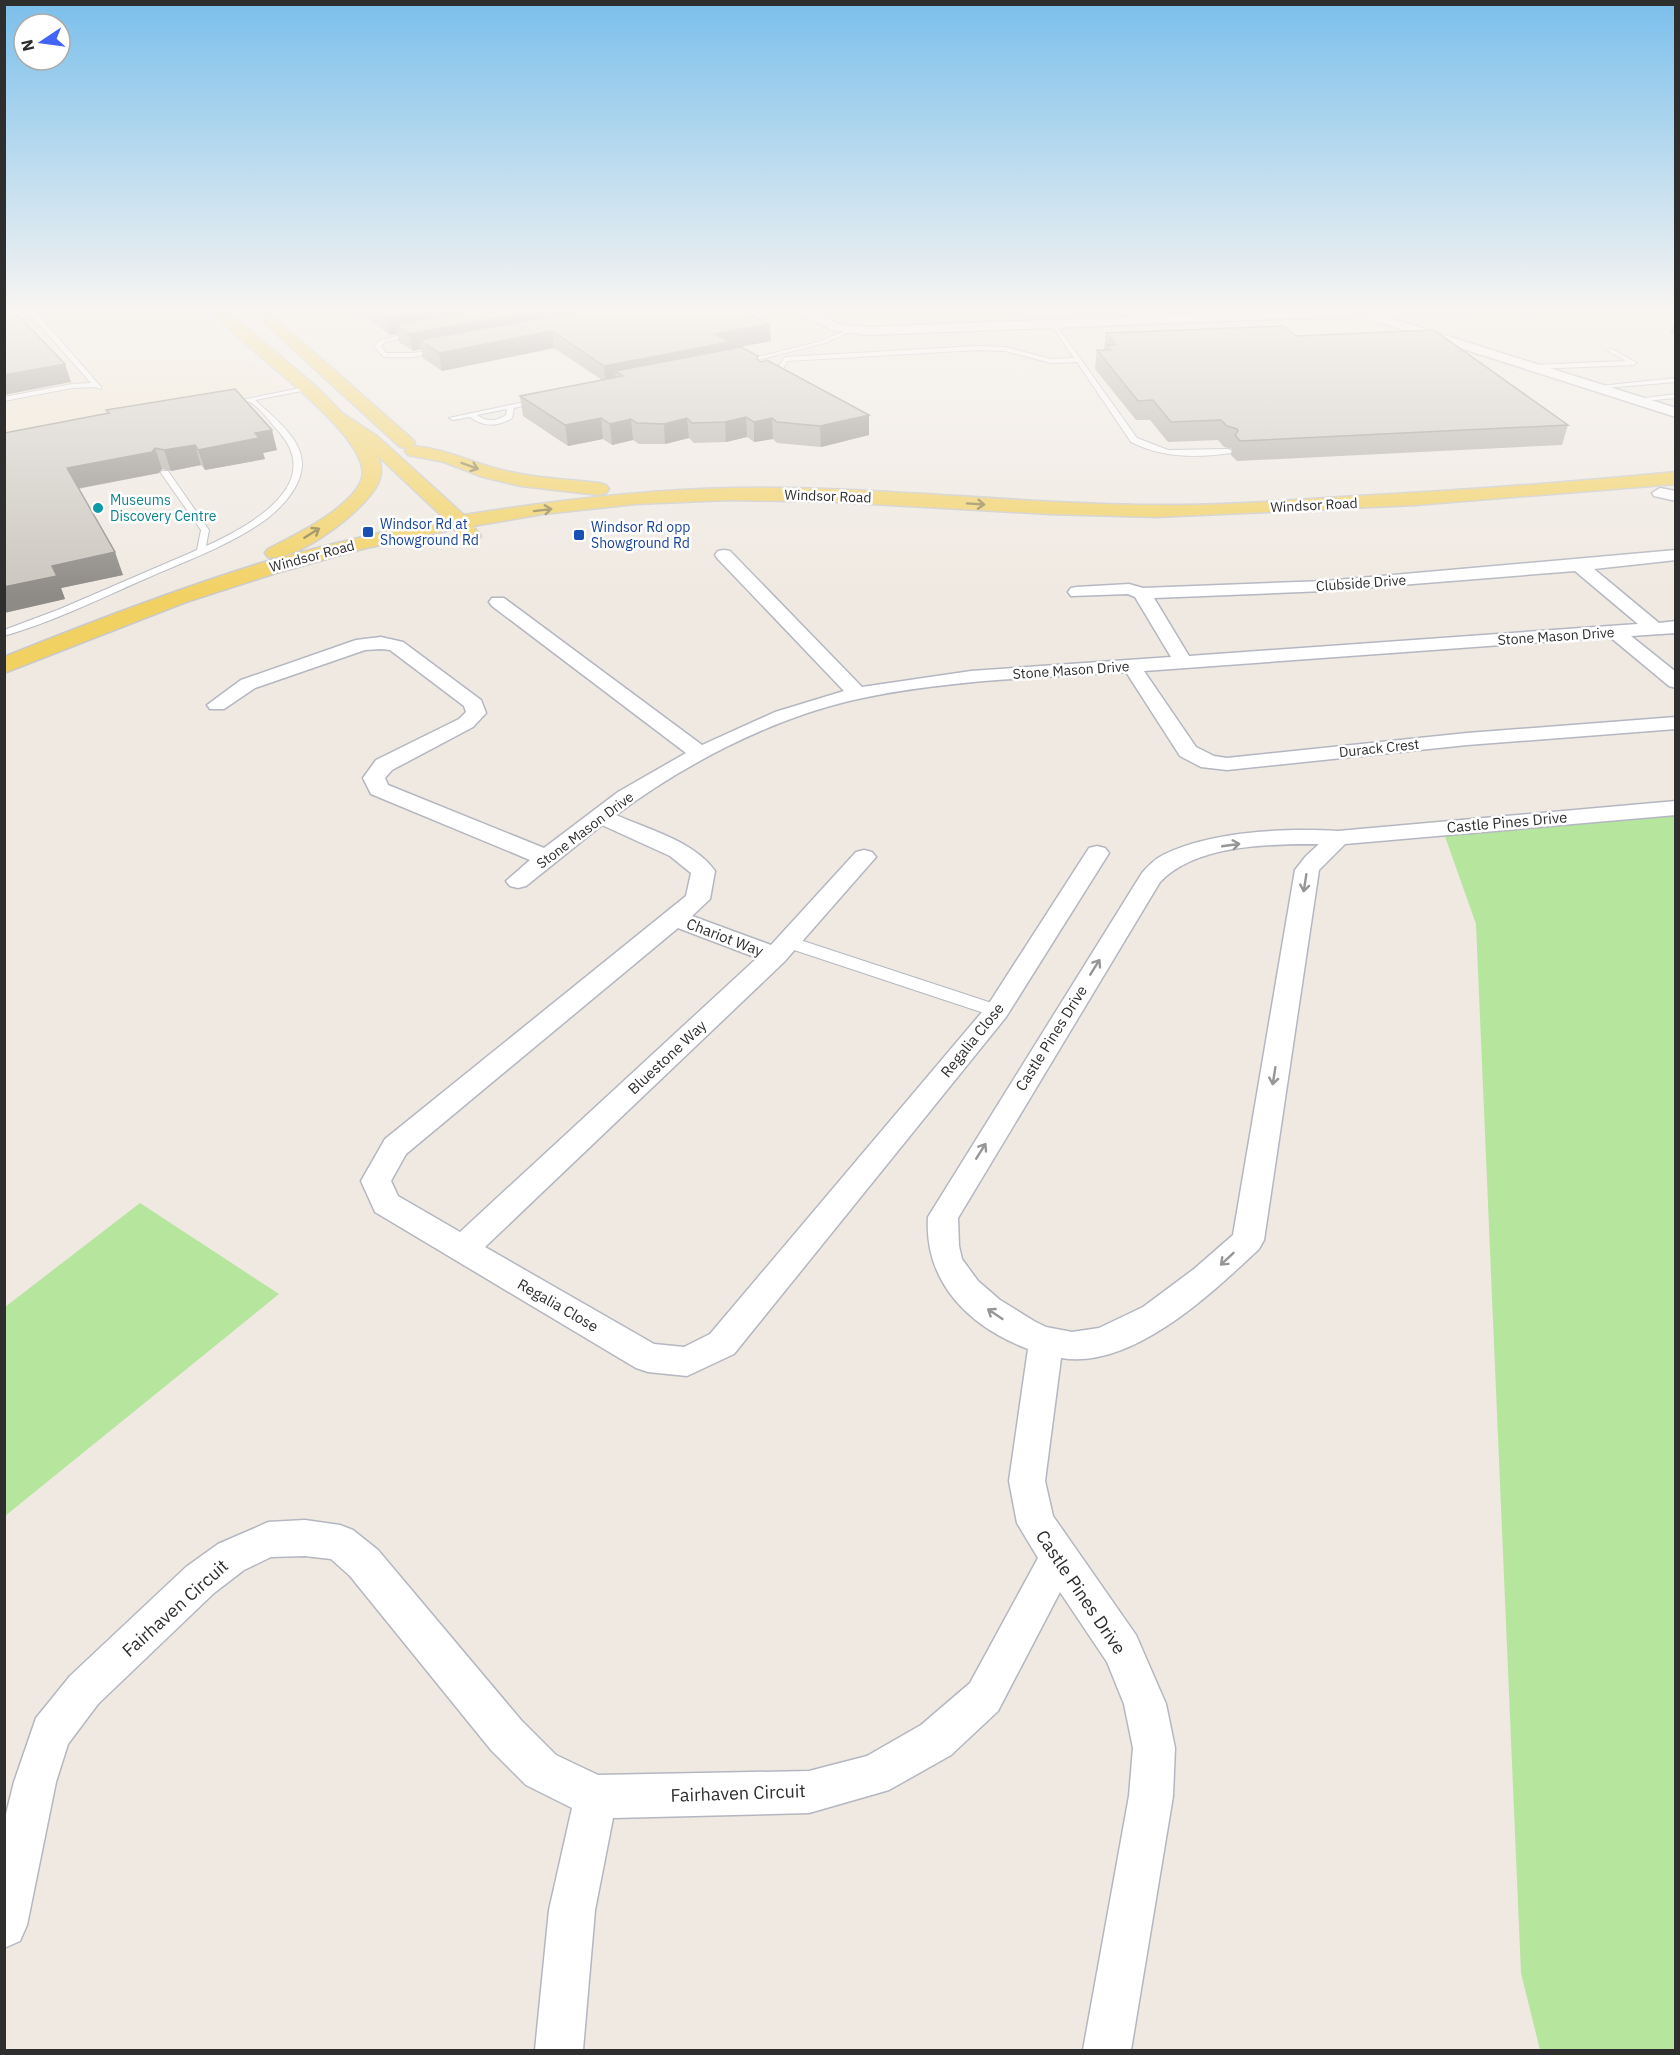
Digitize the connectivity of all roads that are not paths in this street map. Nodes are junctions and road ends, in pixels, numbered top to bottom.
1 (254, 404) edge
2 (323, 404) edge
3 (362, 404) edge
4 (523, 404) edge
5 (1109, 404) edge
6 (1644, 404) edge
7 (511, 406) junction
8 (471, 414) junction
9 (1676, 414) edge
10 (336, 417) junction
11 (453, 418) dead end
12 (414, 451) junction
13 (1228, 451) edge
14 (165, 473) edge
15 (438, 473) dead end
16 (1676, 478) edge
17 (1670, 494) edge
18 (724, 495) junction
19 (484, 518) junction
20 (466, 530) junction
21 (201, 550) junction
22 (724, 555) dead end
23 (1676, 555) edge
24 (1579, 565) junction
25 (1077, 592) dead end
26 (1142, 593) junction
27 (498, 602) dead end
28 (1665, 628) edge
29 (85, 631) junction
30 (1615, 632) junction
31 (4, 633) edge
32 (1183, 661) junction
33 (1131, 665) junction
34 (4, 666) edge
35 (4, 682) edge
36 (1676, 682) edge
37 (858, 694) junction
38 (217, 705) dead end
39 (1676, 723) edge
40 (701, 754) junction
41 (1676, 808) edge
42 (600, 816) junction
43 (1338, 838) junction
44 (1097, 853) dead end
45 (864, 857) dead end
46 (547, 858) junction
47 (518, 880) dead end
48 (674, 918) junction
49 (782, 949) junction
50 (998, 1011) junction
51 (462, 1249) junction
52 (1046, 1342) junction
53 (1058, 1558) junction
54 (596, 1797) junction
55 (4, 1925) edge
56 (559, 2050) edge
57 (1107, 2050) edge

1 - 21 lane
2 - 10 main road
3 - 12 main road
4 - 7 lane
5 - 13 lane
6 - 9 street
7 - 8 lane
7 - 8 lane
8 - 11 lane
10 - 20 main road
29 -> 10 main road
12 - 15 main road
12 -> 18 main road
14 - 21 lane
18 -> 16 main road, Windsor Road
17 - 19 main road, Windsor Road
19 -> 18 main road, Windsor Road
19 - 20 main road, Windsor Road
20 - 29 main road, Windsor Road
20 - 35 main road, Windsor Road
21 - 31 lane
22 - 37 street
23 - 24 street, Clubside Drive
24 - 26 street, Clubside Drive
24 - 28 street
25 - 26 street, Clubside Drive
26 - 32 street
27 - 40 street
28 - 30 street, Stone Mason Drive
29 - 34 main road, Windsor Road
30 - 32 street, Stone Mason Drive
30 - 36 street
32 - 33 street, Stone Mason Drive
33 - 37 street, Stone Mason Drive
33 - 39 street, Durack Crest
37 - 40 street, Stone Mason Drive
38 - 46 street
40 - 42 street, Stone Mason Drive
41 - 43 street, Castle Pines Drive
42 - 46 street, Stone Mason Drive
42 - 48 street, Regalia Close
43 -> 52 street, Castle Pines Drive
52 -> 43 street, Castle Pines Drive
44 - 50 street, Regalia Close
45 - 49 street, Bluestone Way
46 - 47 street, Stone Mason Drive
48 - 49 street, Chariot Way
48 - 51 street, Regalia Close
49 - 50 street
49 - 51 street, Bluestone Way
50 - 51 street, Regalia Close
52 - 53 street, Castle Pines Drive
53 - 54 street, Fairhaven Circuit
53 - 57 street, Castle Pines Drive
54 - 55 street, Fairhaven Circuit
54 - 56 street

